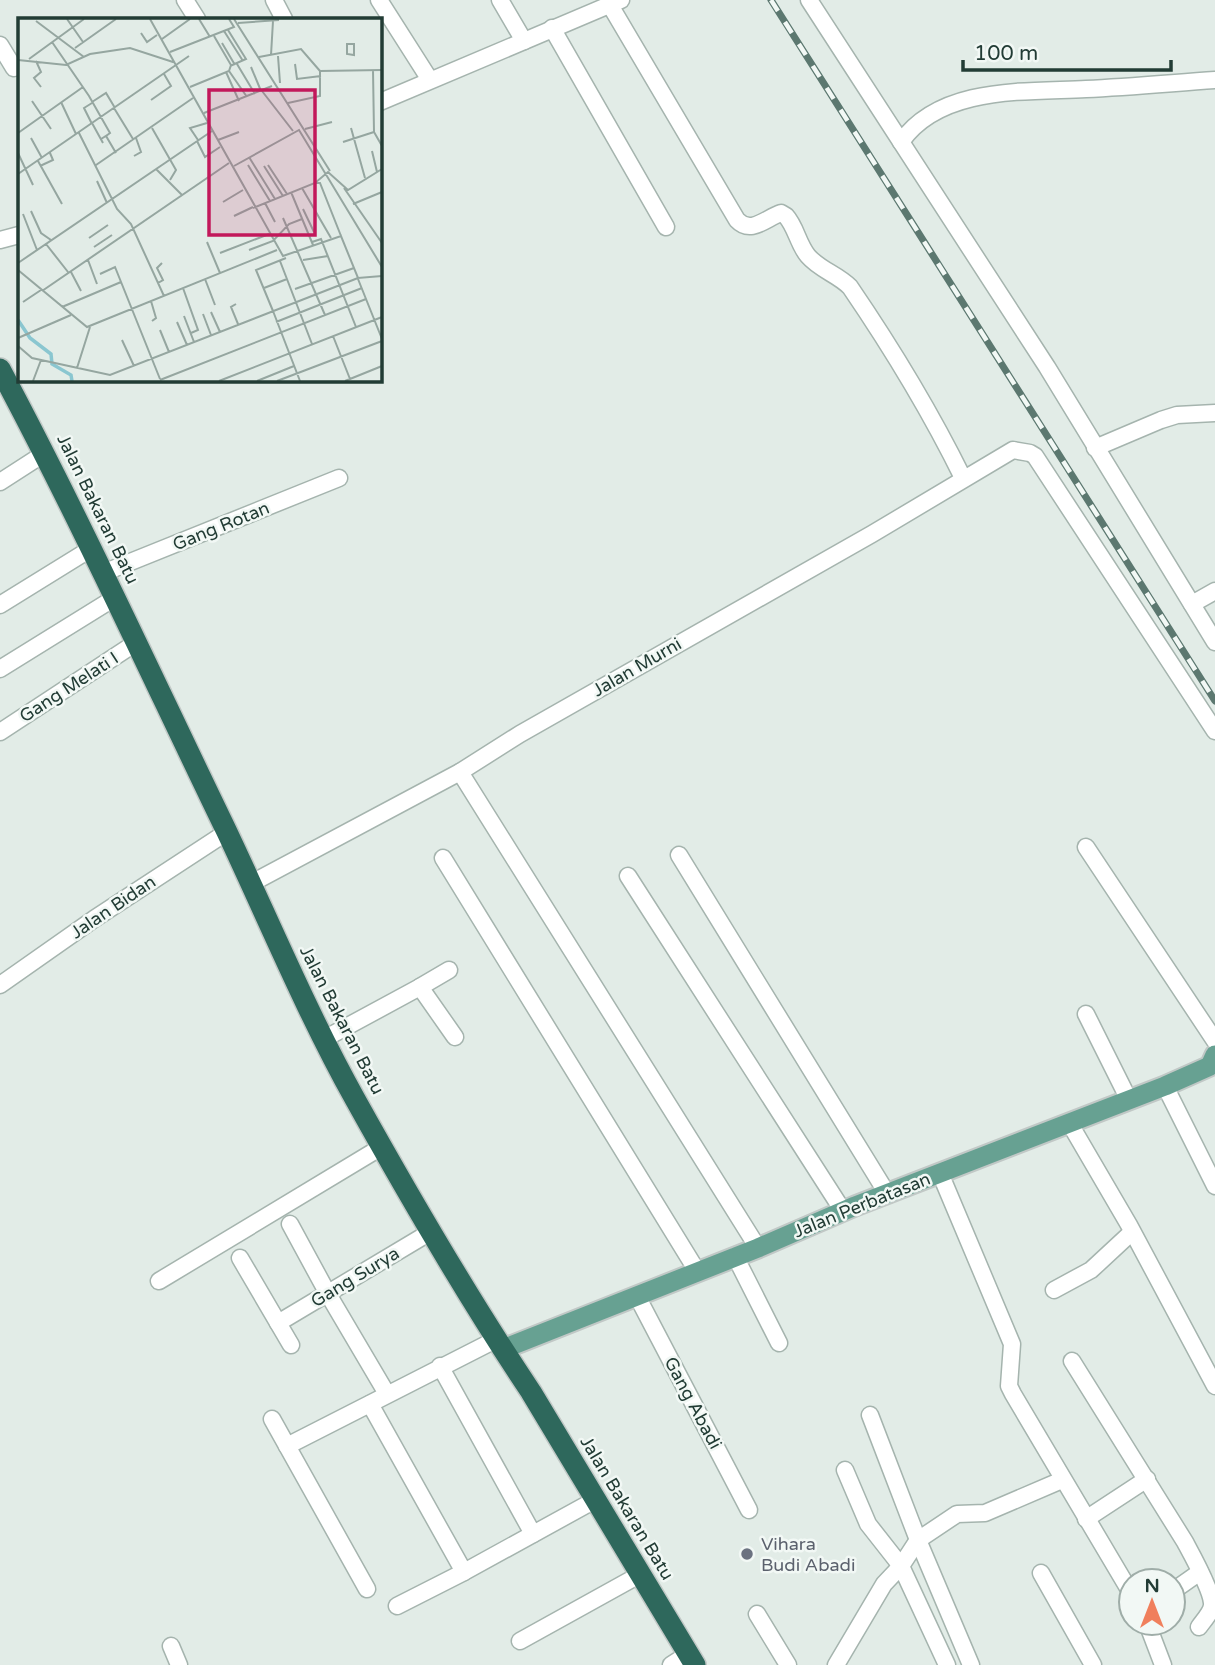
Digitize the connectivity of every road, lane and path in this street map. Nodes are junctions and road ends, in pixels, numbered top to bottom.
1 (185, 0) edge
2 (274, 0) edge
3 (379, 0) edge
4 (500, 0) edge
5 (809, 0) edge
6 (606, 4) edge
7 (196, 18) edge
8 (283, 18) edge
9 (552, 28) junction
10 (524, 41) junction
11 (0, 46) edge
12 (14, 68) dead end
13 (430, 80) junction
14 (1215, 80) edge
15 (382, 101) edge
16 (901, 142) junction
17 (666, 227) dead end
18 (18, 235) edge
19 (0, 240) edge
20 (0, 369) edge
21 (1215, 413) edge
22 (1095, 448) junction
23 (45, 453) junction
24 (339, 478) dead end
25 (963, 478) junction
26 (0, 482) edge
27 (92, 548) junction
28 (103, 573) junction
29 (1215, 592) edge
30 (116, 597) junction
31 (1192, 604) junction
32 (0, 606) edge
33 (137, 642) junction
34 (1215, 642) edge
35 (0, 669) edge
36 (1215, 731) edge
37 (0, 732) edge
38 (460, 772) junction
39 (227, 832) junction
40 (1086, 847) dead end
41 (679, 855) dead end
42 (443, 858) dead end
43 (628, 876) dead end
44 (250, 884) junction
45 (449, 970) dead end
46 (0, 985) edge
47 (420, 986) junction
48 (1086, 1014) dead end
49 (455, 1037) dead end
50 (324, 1039) junction
51 (1215, 1041) edge
52 (1213, 1062) edge
53 (1166, 1086) junction
54 (1129, 1100) junction
55 (1070, 1124) junction
56 (383, 1146) junction
57 (940, 1173) junction
58 (1215, 1186) edge
59 (888, 1195) junction
60 (843, 1211) junction
61 (290, 1224) dead end
62 (432, 1231) junction
63 (1132, 1232) junction
64 (758, 1248) junction
65 (735, 1256) junction
66 (240, 1258) dead end
67 (697, 1271) junction
68 (159, 1281) dead end
69 (1054, 1290) dead end
70 (328, 1294) junction
71 (637, 1296) junction
72 (278, 1323) junction
73 (779, 1343) dead end
74 (500, 1344) junction
75 (291, 1345) dead end
76 (1072, 1361) dead end
77 (440, 1366) junction
78 (1215, 1386) edge
79 (387, 1394) junction
80 (370, 1404) junction
81 (870, 1415) dead end
82 (272, 1419) dead end
83 (287, 1446) junction
84 (845, 1471) dead end
85 (1147, 1479) junction
86 (1062, 1480) junction
87 (595, 1500) junction
88 (749, 1510) dead end
89 (1086, 1519) junction
90 (533, 1534) junction
91 (918, 1540) junction
92 (901, 1566) junction
93 (1117, 1570) edge
94 (464, 1572) junction
95 (1200, 1572) junction
96 (1041, 1573) dead end
97 (641, 1574) junction
98 (1187, 1581) edge
99 (367, 1589) dead end
100 (1214, 1601) edge
101 (397, 1605) dead end
102 (757, 1614) dead end
103 (1199, 1627) dead end
104 (1152, 1637) edge
105 (520, 1641) dead end
106 (172, 1646) dead end
107 (685, 1661) edge
108 (179, 1665) edge
109 (788, 1665) edge
110 (836, 1665) edge
111 (947, 1665) edge
112 (971, 1665) edge
113 (1093, 1665) edge
114 (1163, 1665) edge

1 - 7 street
2 - 8 street
3 - 13 street
4 - 10 street
5 - 16 street
6 - 9 street
6 - 25 street
9 - 10 street
9 - 17 street
10 - 13 street
11 - 12 street
13 - 15 street
14 - 16 street
16 - 22 street
18 - 19 street
20 - 23 highway, Jalan Bakaran Batu
21 - 22 street
22 - 31 street
23 - 26 street
23 - 27 highway, Jalan Bakaran Batu
24 - 28 street, Gang Rotan
25 - 36 street, Jalan Murni
25 - 38 street, Jalan Murni
27 - 28 highway, Jalan Bakaran Batu
27 - 32 street
28 - 30 highway, Jalan Bakaran Batu
29 - 31 street
30 - 33 highway, Jalan Bakaran Batu
30 - 35 street
31 - 34 street
33 - 37 street, Gang Melati I
33 - 39 highway, Jalan Bakaran Batu
38 - 44 street, Jalan Murni
38 - 64 street
39 - 44 highway, Jalan Bakaran Batu
39 - 46 street, Jalan Bidan
40 - 51 street
41 - 59 street
42 - 67 street
43 - 60 street
44 - 50 highway, Jalan Bakaran Batu
45 - 47 street
47 - 49 street
47 - 50 street
48 - 54 street
50 - 56 highway, Jalan Bakaran Batu
52 - 53 main road, Jalan Perbatasan
53 - 54 main road, Jalan Perbatasan
53 - 58 street
54 - 55 main road, Jalan Perbatasan
55 - 57 main road, Jalan Perbatasan
55 - 63 street
56 - 62 highway, Jalan Bakaran Batu
56 - 68 street
57 - 59 main road, Jalan Perbatasan
57 - 86 street
59 - 60 main road, Jalan Perbatasan
60 - 64 main road, Jalan Perbatasan
61 - 70 street
62 - 70 street, Gang Surya
62 - 74 highway, Jalan Bakaran Batu
63 - 69 street
63 - 78 street
64 - 65 main road, Jalan Perbatasan
65 - 67 main road, Jalan Perbatasan
65 - 73 street
66 - 72 street
67 - 71 main road, Jalan Perbatasan
70 - 72 street, Gang Surya
70 - 79 street
71 - 74 main road, Jalan Perbatasan
71 - 88 street, Gang Abadi
72 - 75 street
74 - 77 street
74 - 87 highway, Jalan Bakaran Batu
76 - 85 street
77 - 79 street
77 - 90 street
79 - 80 street
80 - 83 street
80 - 94 street
81 - 91 street
82 - 83 street
83 - 99 street
84 - 92 street
85 - 89 street
85 - 95 street
86 - 89 street
86 - 91 street
87 - 90 street
87 - 97 highway, Jalan Bakaran Batu
89 - 93 street
90 - 94 street
91 - 92 street
91 - 112 street
92 - 110 street
92 - 111 street
94 - 101 street
95 - 98 street
95 - 100 street
96 - 113 street
97 - 105 street
97 - 107 highway, Jalan Bakaran Batu
100 - 103 street
102 - 109 street
104 - 114 street
106 - 108 street

